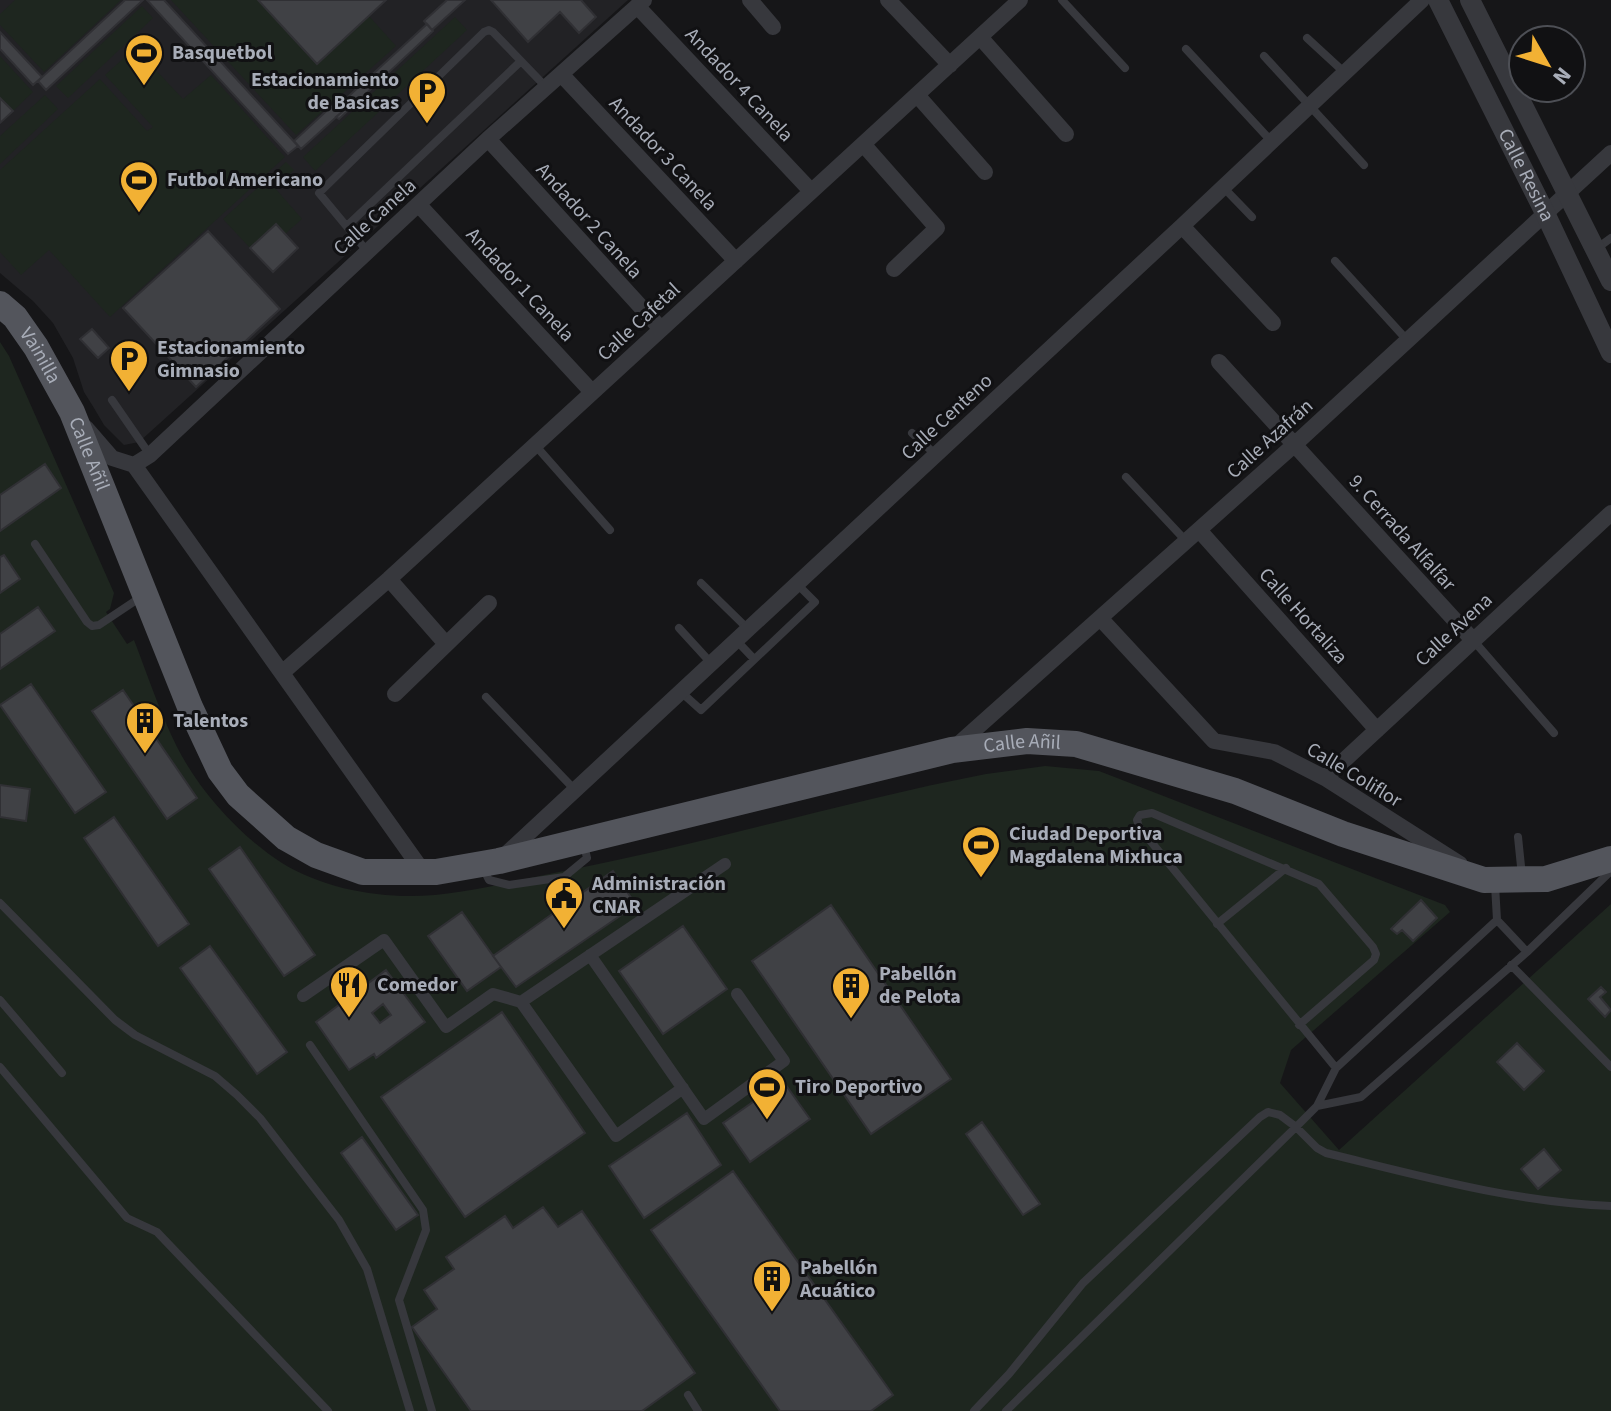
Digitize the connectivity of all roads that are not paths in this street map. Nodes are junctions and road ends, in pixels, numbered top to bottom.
1 (750, 0) edge
2 (888, 0) edge
3 (1020, 0) edge
4 (1062, 0) edge
5 (1422, 0) edge
6 (1438, 0) edge
7 (1470, 0) edge
8 (641, 3) edge
9 (773, 27) dead end
10 (980, 37) junction
11 (1307, 38) dead end
12 (1186, 49) dead end
13 (1264, 56) dead end
14 (521, 61) junction
15 (950, 65) junction
16 (1125, 68) dead end
17 (1345, 73) junction
18 (561, 74) junction
19 (546, 87) junction
20 (917, 95) junction
21 (1309, 106) junction
22 (1066, 134) dead end
23 (488, 139) junction
24 (1272, 142) junction
25 (863, 144) junction
26 (1611, 153) edge
27 (1364, 165) dead end
28 (985, 172) dead end
29 (1223, 187) junction
30 (811, 191) junction
31 (1567, 193) junction
32 (419, 205) junction
33 (1545, 213) junction
34 (1252, 217) dead end
35 (347, 226) junction
36 (1182, 226) junction
37 (1603, 244) edge
38 (367, 251) junction
39 (736, 261) junction
40 (1335, 261) dead end
41 (894, 269) dead end
42 (1611, 281) edge
43 (0, 304) edge
44 (1273, 323) dead end
45 (661, 329) junction
46 (1407, 340) junction
47 (1611, 353) edge
48 (1219, 362) dead end
49 (592, 392) junction
50 (112, 400) dead end
51 (72, 412) junction
52 (912, 433) dead end
53 (535, 445) junction
54 (1294, 445) junction
55 (150, 455) junction
56 (936, 455) junction
57 (134, 465) junction
58 (1126, 477) dead end
59 (1611, 513) edge
60 (610, 530) dead end
61 (1193, 535) junction
62 (35, 544) dead end
63 (389, 579) junction
64 (701, 583) dead end
65 (797, 584) junction
66 (145, 595) junction
67 (489, 603) dead end
68 (1100, 618) junction
69 (679, 628) dead end
70 (742, 635) junction
71 (1472, 639) junction
72 (446, 644) junction
73 (754, 659) junction
74 (711, 663) junction
75 (283, 672) junction
76 (681, 692) junction
77 (395, 694) dead end
78 (486, 697) dead end
79 (1377, 730) junction
80 (1554, 733) dead end
81 (952, 750) junction
82 (1325, 778) junction
83 (575, 790) junction
84 (1518, 837) dead end
85 (1611, 859) edge
86 (490, 863) junction
87 (725, 864) dead end
88 (1286, 868) junction
89 (1611, 871) edge
90 (424, 873) junction
91 (1523, 880) junction
92 (1490, 881) junction
93 (0, 903) edge
94 (1497, 920) junction
95 (1217, 924) junction
96 (1527, 952) junction
97 (590, 955) junction
98 (1511, 965) junction
99 (737, 994) dead end
100 (303, 996) dead end
101 (0, 1000) edge
102 (521, 1002) junction
103 (1299, 1025) junction
104 (310, 1045) dead end
105 (0, 1067) edge
106 (1611, 1067) edge
107 (1336, 1068) junction
108 (62, 1073) dead end
109 (683, 1088) junction
110 (1317, 1106) junction
111 (1296, 1127) junction
112 (1611, 1206) edge
113 (688, 1395) dead end
114 (328, 1411) edge
115 (410, 1411) edge
116 (432, 1411) edge
117 (698, 1411) edge
118 (974, 1411) edge
119 (1006, 1411) edge

1 - 9 street
2 - 15 street
3 - 10 street, Calle Cafetal
4 - 16 lane
5 - 17 street, Calle Centeno
6 - 33 street, Calle Resina
7 - 31 street, Calle Resina
8 - 18 street, Calle Canela
8 - 30 street, Andador 4 Canela
10 - 15 street, Calle Cafetal
10 - 22 street
11 - 17 lane
12 - 24 lane
13 - 21 lane
14 - 19 lane
14 - 35 lane
14 - 35 lane
15 - 20 street, Calle Cafetal
17 - 21 street, Calle Centeno
18 - 19 street, Calle Canela
18 - 39 street, Andador 3 Canela
19 - 23 street, Calle Canela
20 - 25 street, Calle Cafetal
20 - 28 street
21 - 24 street, Calle Centeno
21 - 27 lane
23 - 32 street, Calle Canela
23 - 45 street, Andador 2 Canela
24 - 29 street, Calle Centeno
25 - 30 street, Calle Cafetal
25 - 41 street
26 - 31 street, Calle Azafrán
29 - 34 lane
29 - 36 street, Calle Centeno
30 - 39 street, Calle Cafetal
31 - 33 street, Calle Azafrán
31 - 37 street, Calle Resina
32 - 38 street, Calle Canela
32 - 49 street, Andador 1 Canela
33 - 46 street, Calle Azafrán
33 - 47 street, Calle Resina
35 - 38 lane
36 - 44 street
36 - 56 street, Calle Centeno
37 - 42 street, Calle Resina
38 - 55 street, Calle Canela
39 - 45 street, Calle Cafetal
40 - 46 lane
43 - 51 main road, Vainilla
45 - 49 street, Calle Cafetal
46 - 54 street, Calle Azafrán
48 - 54 street, 9. Cerrada Alfalfar
49 - 53 street, Calle Cafetal
50 - 55 lane
51 - 57 street, Calle Añil
51 - 66 main road, Calle Añil
52 - 56 lane
53 - 60 lane
53 - 63 street, Calle Cafetal
54 - 61 street, Calle Azafrán
54 - 71 street, 9. Cerrada Alfalfar
55 - 57 street, Calle Canela
56 - 65 street, Calle Centeno
57 - 75 street, Calle Añil
58 - 61 lane
59 - 71 street, Calle Avena
61 - 68 street, Calle Azafrán
61 - 79 street, Calle Hortaliza
62 - 66 lane
63 - 72 street
63 - 75 street, Calle Cafetal
64 - 70 lane
65 - 70 street, Calle Centeno
65 - 73 lane
66 - 90 main road, Calle Añil
67 - 72 street
68 - 81 street, Calle Azafrán
68 - 82 street, Calle Coliflor
69 - 74 lane
70 - 73 lane
70 - 74 street, Calle Centeno
71 - 79 street, Calle Avena
71 - 80 lane, 9. Cerrada Alfalfar
72 - 77 street
73 - 76 lane
74 - 76 street, Calle Centeno
75 - 90 street, Calle Añil
76 - 83 street, Calle Centeno
78 - 83 lane
79 - 82 street, Calle Avena
81 - 86 main road, Calle Añil
81 - 92 main road, Calle Añil
82 - 92 street, Calle Coliflor
83 - 86 street, Calle Centeno
84 - 91 lane
85 - 91 main road, Calle Añil
86 - 90 main road, Calle Añil
87 - 97 street
88 - 95 lane
88 - 95 lane
88 - 103 lane
89 - 96 lane
91 - 92 main road, Calle Añil
92 - 94 lane
93 - 115 lane
94 - 96 lane
94 - 107 lane
95 - 103 lane
96 - 98 lane
97 - 102 street
97 - 109 street
98 - 106 lane
98 - 110 lane
99 - 109 street
100 - 102 street
101 - 108 lane
102 - 109 street
103 - 107 lane
104 - 116 lane
105 - 114 lane
107 - 110 lane
110 - 111 lane
111 - 112 lane
111 - 118 lane
111 - 119 lane
113 - 117 lane

